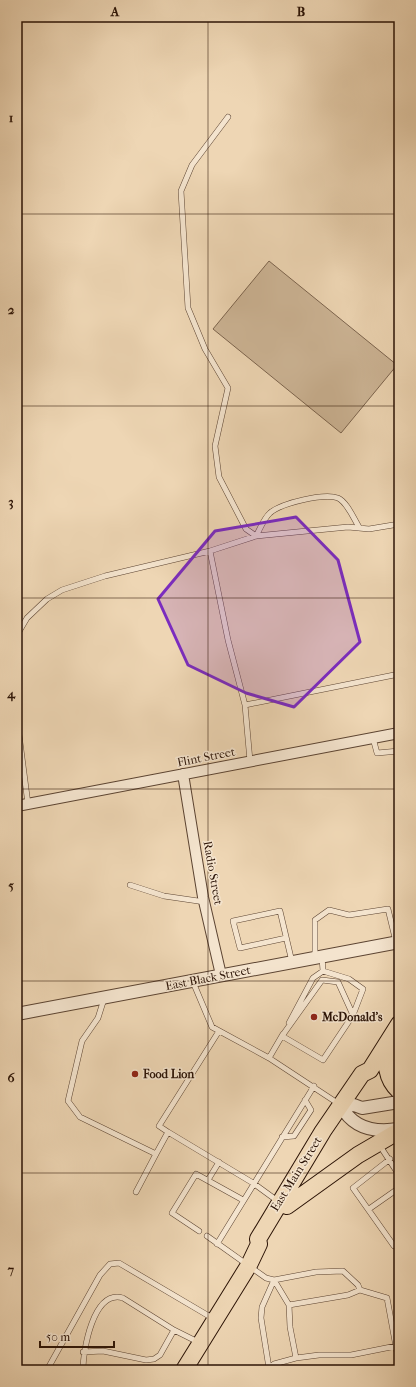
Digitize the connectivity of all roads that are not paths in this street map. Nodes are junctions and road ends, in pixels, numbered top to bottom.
1 (228, 117) dead end
2 (399, 524) edge
3 (359, 528) junction
4 (256, 536) junction
5 (210, 551) junction
6 (17, 635) edge
7 (399, 674) edge
8 (245, 705) junction
9 (17, 719) edge
10 (399, 733) edge
11 (373, 738) junction
12 (399, 751) edge
13 (250, 761) junction
14 (182, 774) junction
15 (28, 804) junction
16 (17, 806) edge
17 (130, 885) dead end
18 (205, 902) junction
19 (286, 938) junction
20 (398, 942) edge
21 (319, 957) junction
22 (292, 962) junction
23 (323, 971) junction
24 (221, 975) junction
25 (192, 981) junction
26 (105, 997) junction
27 (17, 1014) edge
28 (353, 1015) junction
29 (399, 1024) edge
30 (220, 1031) junction
31 (282, 1036) junction
32 (387, 1045) junction
33 (268, 1058) junction
34 (314, 1086) junction
35 (399, 1091) edge
36 (305, 1100) junction
37 (399, 1102) edge
38 (347, 1109) junction
39 (399, 1130) edge
40 (168, 1132) junction
41 (282, 1137) junction
42 (378, 1143) junction
43 (156, 1154) junction
44 (390, 1159) junction
45 (219, 1162) junction
46 (399, 1175) edge
47 (208, 1180) junction
48 (253, 1183) junction
49 (399, 1188) edge
50 (136, 1192) dead end
51 (243, 1200) junction
52 (283, 1204) junction
53 (369, 1209) junction
54 (200, 1231) dead end
55 (207, 1236) dead end
56 (399, 1243) edge
57 (217, 1244) junction
58 (249, 1265) junction
59 (274, 1280) junction
60 (360, 1290) junction
61 (289, 1305) junction
62 (215, 1320) junction
63 (174, 1330) junction
64 (200, 1343) junction
65 (396, 1346) junction
66 (83, 1352) junction
67 (296, 1358) junction
68 (399, 1363) edge
69 (269, 1369) edge
70 (47, 1370) edge
71 (83, 1370) edge
72 (184, 1370) edge

1 - 4 lane
2 - 3 lane
3 - 4 lane
3 - 4 lane
4 - 5 lane
5 - 6 lane
5 - 8 lane
7 - 8 lane
8 - 13 lane
9 - 15 lane
10 - 11 street, Flint Street
11 - 12 lane
11 - 13 street, Flint Street
13 - 14 street, Flint Street
14 - 15 street, Flint Street
14 - 18 street, Radio Street
15 - 16 street, Flint Street
17 - 18 lane
18 - 24 street, Radio Street
19 - 19 lane
19 - 22 lane
20 - 21 street, East Black Street
20 - 21 lane
21 - 22 street, East Black Street
21 - 23 lane
22 - 24 street, East Black Street
23 - 28 lane
23 - 31 lane
24 - 25 street, East Black Street
25 - 26 street, East Black Street
25 - 30 lane
26 - 27 street, East Black Street
26 - 43 lane
28 - 31 lane
28 - 31 lane
29 - 32 highway, East Main Street
30 - 33 lane
30 - 40 lane
31 - 33 lane
32 - 35 highway
32 - 38 highway, East Main Street
33 - 34 lane
34 - 36 lane
34 - 38 lane
36 - 41 lane
36 - 41 lane
37 - 38 street
38 - 39 street
38 - 52 highway, East Main Street
39 - 42 highway
40 - 43 lane
40 - 45 lane
41 - 48 lane
42 - 44 lane
42 - 52 highway
43 - 50 lane
44 - 46 lane
44 - 53 lane
45 - 47 lane
45 - 48 lane
47 - 51 lane
47 - 54 lane
48 - 51 lane
48 - 52 lane
49 - 53 lane
51 - 57 lane
52 - 58 highway, East Main Street
53 - 56 lane
55 - 57 lane
57 - 58 lane
58 - 59 lane
58 - 62 highway, East Main Street
59 - 60 lane
59 - 61 lane
59 - 69 lane
60 - 61 lane
60 - 65 lane
61 - 67 lane
62 - 64 highway, East Main Street
62 - 70 lane
63 - 64 lane
63 - 66 lane
63 - 66 lane
64 - 72 highway, East Main Street
65 - 67 lane
65 - 68 lane
66 - 71 lane
67 - 69 lane

